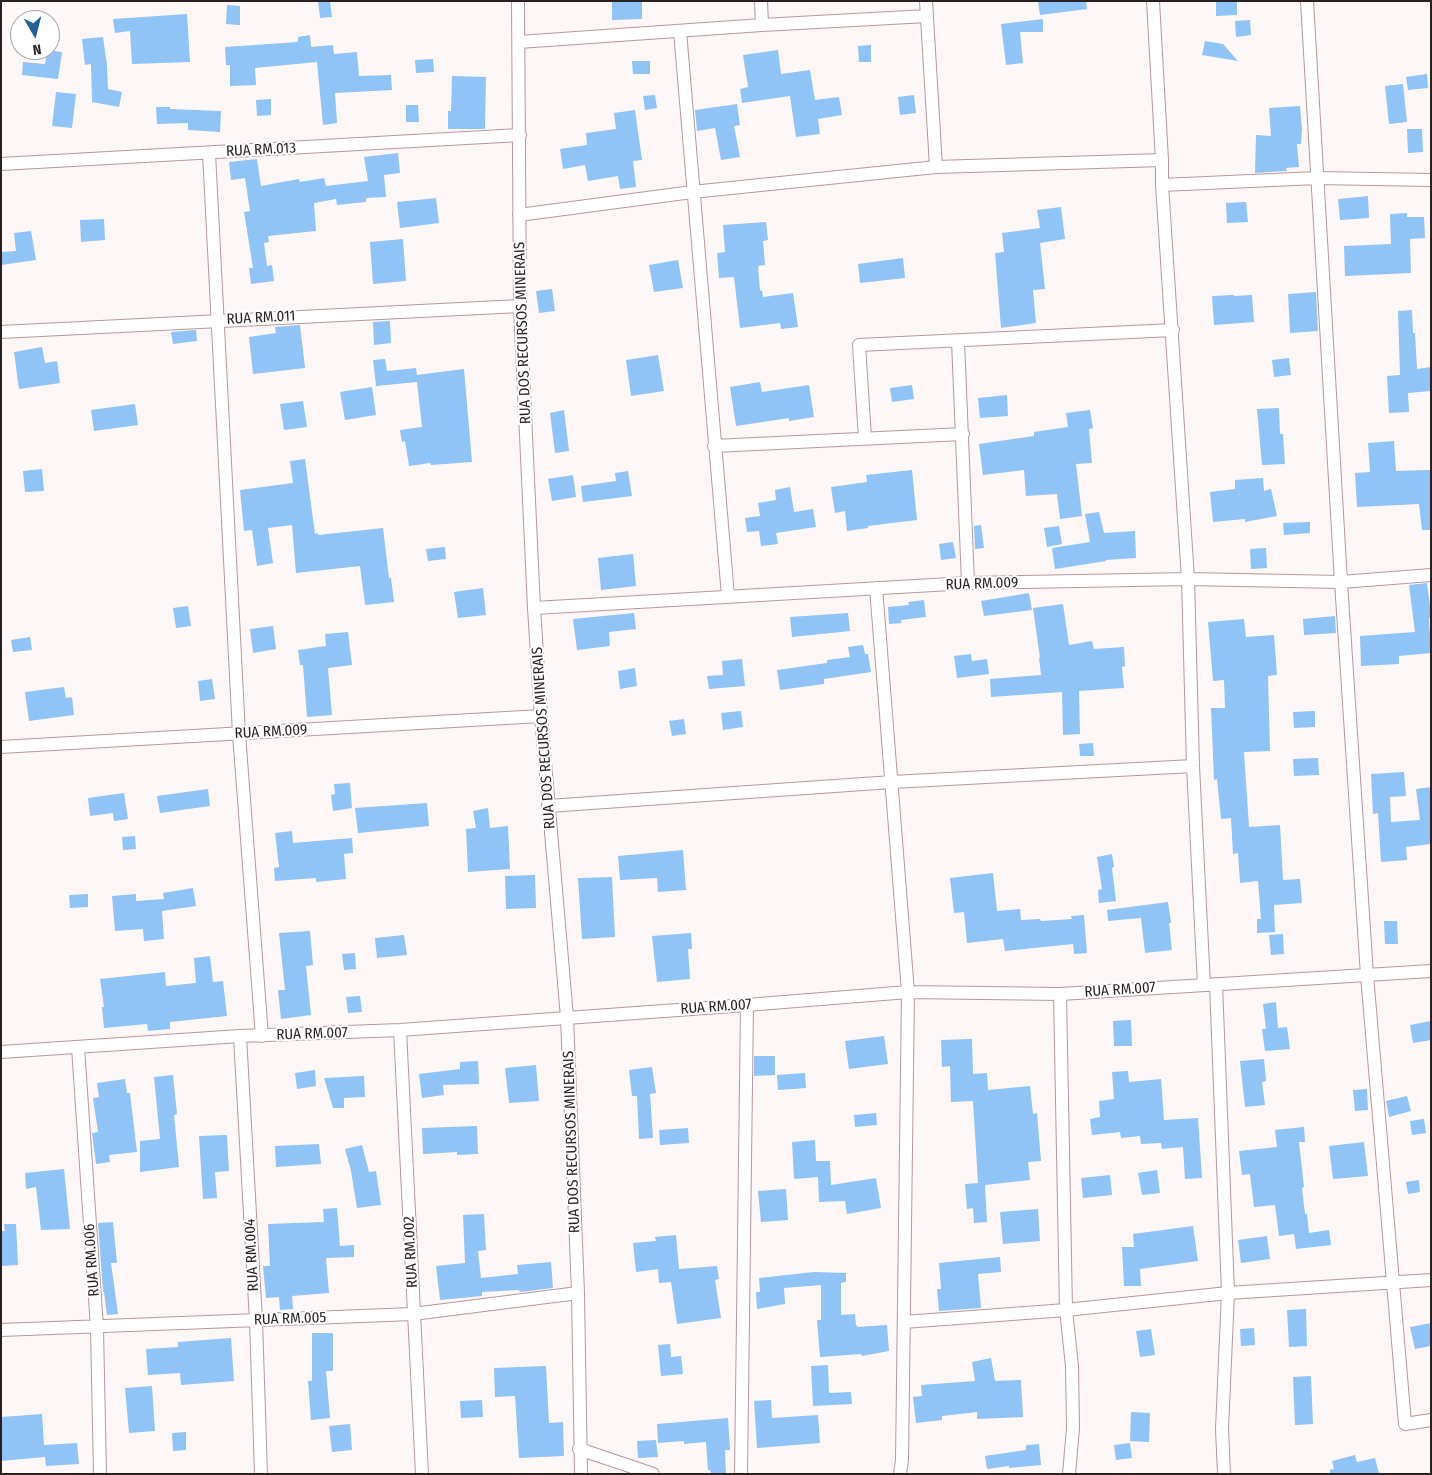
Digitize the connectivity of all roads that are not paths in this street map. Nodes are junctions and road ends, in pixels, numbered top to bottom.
1 (518, 1) edge
2 (761, 1) edge
3 (926, 1) edge
4 (1153, 1) edge
5 (1307, 1) edge
6 (927, 16) junction
7 (762, 25) junction
8 (680, 31) junction
9 (520, 42) junction
10 (520, 135) junction
11 (209, 153) junction
12 (1162, 160) junction
13 (1, 164) edge
14 (936, 167) junction
15 (1317, 178) junction
16 (1431, 180) edge
17 (1162, 184) junction
18 (692, 192) junction
19 (519, 214) junction
20 (520, 306) junction
21 (219, 320) junction
22 (1173, 330) junction
23 (1, 332) edge
24 (958, 341) junction
25 (963, 434) junction
26 (865, 438) junction
27 (714, 446) junction
28 (1431, 575) edge
29 (1188, 579) junction
30 (1341, 582) junction
31 (968, 584) junction
32 (876, 588) junction
33 (728, 596) junction
34 (534, 608) junction
35 (541, 716) junction
36 (239, 734) junction
37 (1, 747) edge
38 (1193, 766) junction
39 (892, 782) junction
40 (548, 806) junction
41 (1431, 971) edge
42 (1367, 975) junction
43 (1210, 984) junction
44 (908, 992) junction
45 (1060, 994) junction
46 (747, 1006) junction
47 (567, 1017) junction
48 (400, 1030) junction
49 (240, 1036) junction
50 (262, 1036) junction
51 (78, 1047) junction
52 (1, 1052) edge
53 (1431, 1280) edge
54 (1394, 1283) junction
55 (578, 1293) junction
56 (1228, 1293) junction
57 (1066, 1310) junction
58 (414, 1314) junction
59 (256, 1321) junction
60 (904, 1322) junction
61 (96, 1328) junction
62 (1, 1330) edge
63 (1431, 1420) edge
64 (579, 1449) junction
65 (100, 1474) edge
66 (261, 1474) edge
67 (422, 1474) edge
68 (581, 1474) edge
69 (654, 1474) edge
70 (741, 1474) edge
71 (900, 1474) edge
72 (1069, 1474) edge
73 (1224, 1474) edge

1 - 9 street, RUA DOS RECURSOS MINERAIS
2 - 7 street
3 - 6 street
4 - 12 street
5 - 15 street
6 - 7 street
6 - 14 street
7 - 8 street
8 - 9 street
8 - 18 street
9 - 10 street, RUA DOS RECURSOS MINERAIS
10 - 11 street, RUA RM.013
10 - 19 street, RUA DOS RECURSOS MINERAIS
11 - 13 street, RUA RM.013
11 - 21 street
12 - 14 street
12 - 17 street
14 - 18 street
15 - 16 street
15 - 17 street
15 - 30 street
17 - 22 street
18 - 19 street
18 - 27 street
19 - 20 street, RUA DOS RECURSOS MINERAIS
20 - 21 street, RUA RM.011
20 - 34 street, RUA DOS RECURSOS MINERAIS
21 - 23 street, RUA RM.011
21 - 36 street
22 - 24 street
22 - 29 street
24 - 25 street
24 - 26 street
25 - 26 street
25 - 31 street
26 - 27 street
27 - 33 street
28 - 30 street, RUA RM.009
29 - 30 street, RUA RM.009
29 - 31 street, RUA RM.009
29 - 38 street
30 - 42 street
31 - 32 street, RUA RM.009
32 - 33 street, RUA RM.009
32 - 39 street
33 - 34 street, RUA RM.009
34 - 35 street, RUA DOS RECURSOS MINERAIS
35 - 36 street, RUA RM.009
35 - 40 street, RUA DOS RECURSOS MINERAIS
36 - 37 street, RUA RM.009
36 - 50 street
38 - 39 street
38 - 43 street
39 - 40 street
39 - 44 street
40 - 47 street, RUA DOS RECURSOS MINERAIS
41 - 42 street, RUA RM.007
42 - 43 street, RUA RM.007
42 - 54 street
43 - 45 street, RUA RM.007
43 - 56 street
44 - 45 street, RUA RM.007
44 - 46 street, RUA RM.007
44 - 60 street
45 - 57 street
46 - 47 street, RUA RM.007
46 - 70 street
47 - 48 street, RUA RM.007
47 - 55 street, RUA DOS RECURSOS MINERAIS
48 - 50 street, RUA RM.007
48 - 58 street, RUA RM.002
49 - 50 street, RUA RM.007
49 - 51 street, RUA RM.007
49 - 59 street, RUA RM.004
51 - 52 street, RUA RM.007
51 - 61 street, RUA RM.006
53 - 54 street
54 - 56 street
54 - 63 street
55 - 58 street, RUA RM.005
55 - 64 street, RUA DOS RECURSOS MINERAIS
56 - 57 street
56 - 73 street
57 - 60 street
57 - 72 street
58 - 59 street, RUA RM.005
58 - 67 street, RUA RM.002
59 - 61 street, RUA RM.005
59 - 66 street, RUA RM.004
60 - 71 street
61 - 62 street, RUA RM.005
61 - 65 street, RUA RM.006
64 - 68 street, RUA DOS RECURSOS MINERAIS
64 - 69 street

